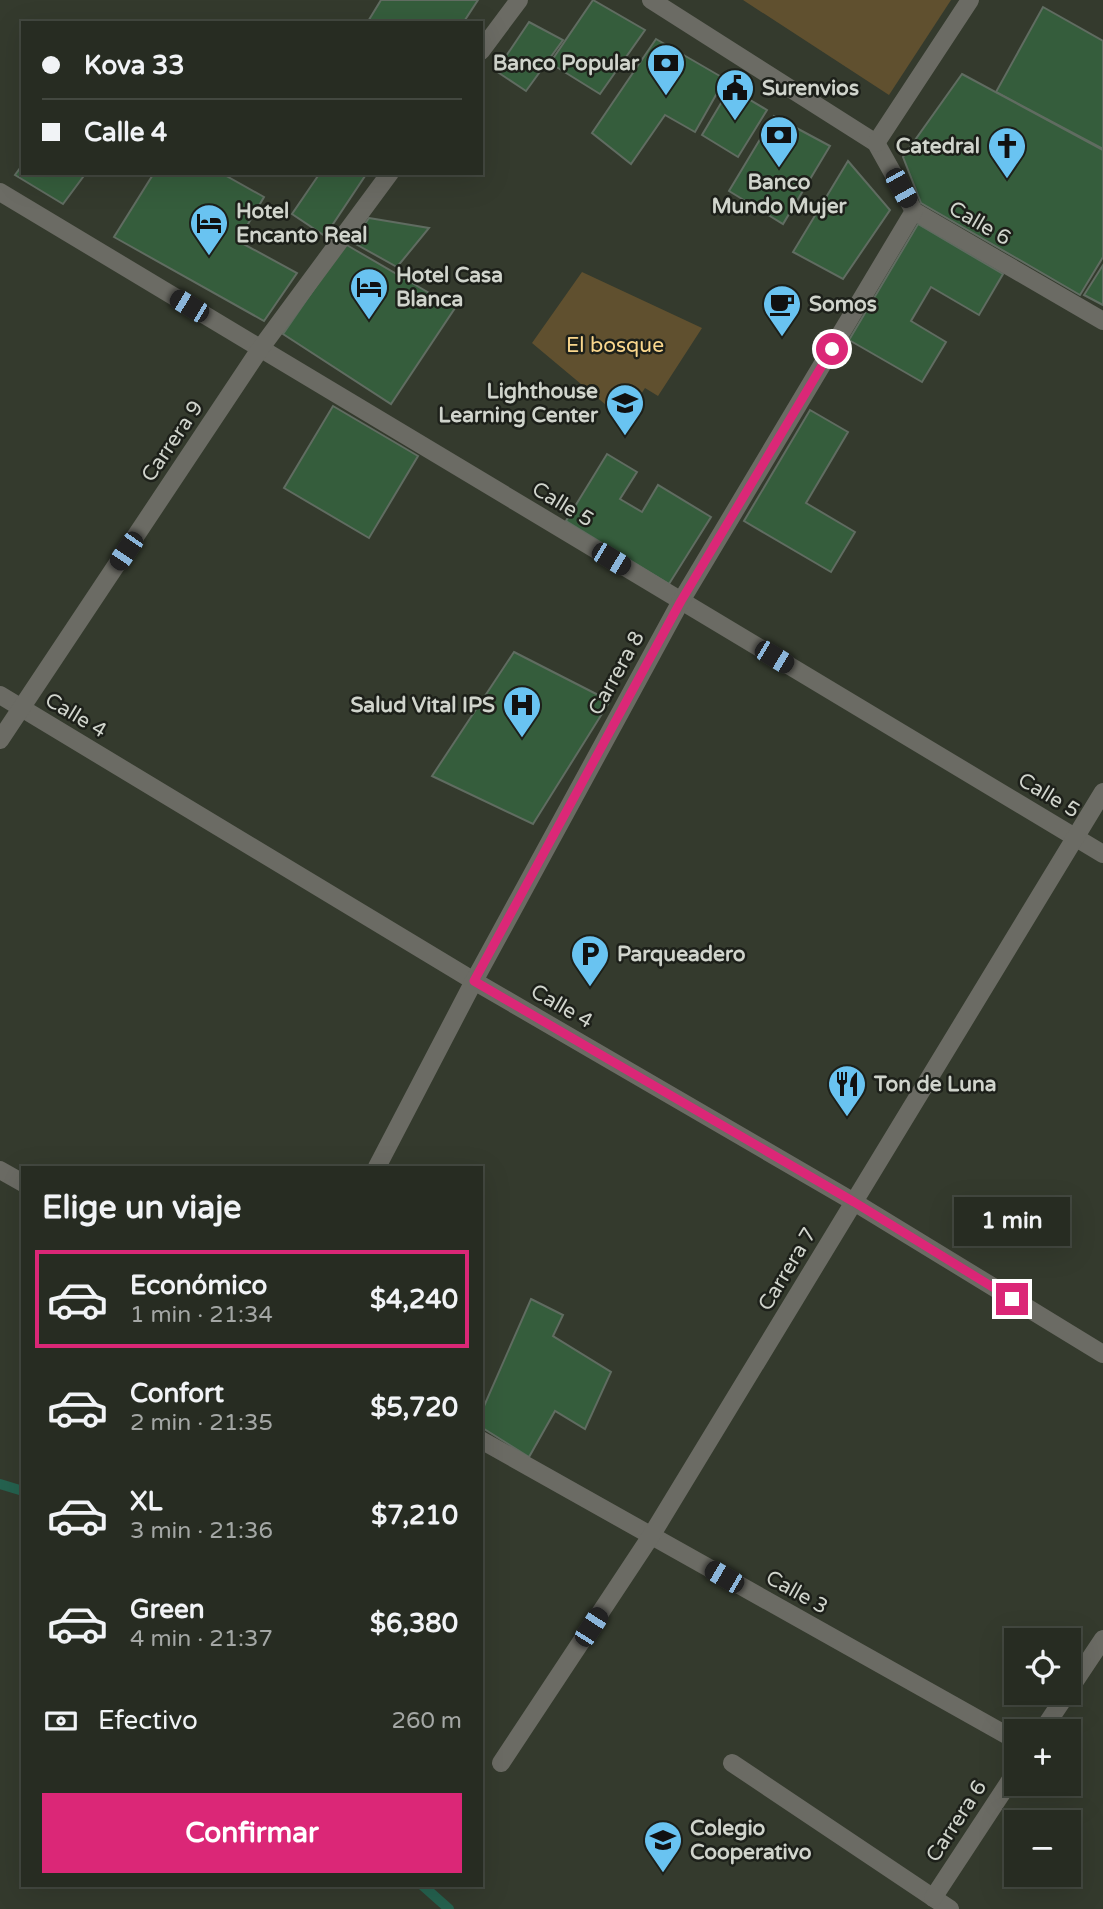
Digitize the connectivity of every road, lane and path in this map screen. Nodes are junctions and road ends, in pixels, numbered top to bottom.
1 (519, 0) edge
2 (651, 0) edge
3 (970, 0) edge
4 (483, 48) edge
5 (876, 143) junction
6 (389, 175) edge
7 (0, 192) edge
8 (914, 211) junction
9 (1103, 321) edge
10 (260, 349) junction
11 (681, 601) junction
12 (0, 695) edge
13 (21, 708) junction
14 (0, 740) edge
15 (1103, 792) edge
16 (1075, 837) junction
17 (1103, 854) edge
18 (474, 981) junction
19 (378, 1166) edge
20 (0, 1170) edge
21 (21, 1182) edge
22 (854, 1202) junction
23 (1103, 1354) edge
24 (483, 1441) edge
25 (651, 1536) junction
26 (1100, 1648) edge
27 (1081, 1674) edge
28 (1004, 1734) edge
29 (501, 1763) dead end
30 (732, 1763) dead end
31 (1004, 1790) edge
32 (933, 1898) junction
33 (950, 1909) edge

1 - 4 street
2 - 5 street, Calle 6
3 - 5 street
5 - 8 street, Calle 6
6 - 10 street, Carrera 9
7 - 10 street, Calle 5
8 - 9 street, Calle 6
8 - 11 street, Carrera 8
10 - 11 street, Calle 5
10 - 13 street, Carrera 9
11 - 16 street, Calle 5
11 - 18 street, Carrera 8
12 - 13 street, Calle 4
13 - 14 street, Carrera 9
13 - 18 street, Calle 4
15 - 16 street, Carrera 7
16 - 17 street, Calle 5
16 - 22 street, Carrera 7
18 - 19 street, Carrera 8
18 - 22 street, Calle 4
20 - 21 street
22 - 23 street, Calle 4
22 - 25 street, Carrera 7
24 - 25 street, Calle 3
25 - 28 street, Calle 3
25 - 29 street, Carrera 7
26 - 27 street
30 - 32 street
31 - 32 street, Carrera 6
32 - 33 street

